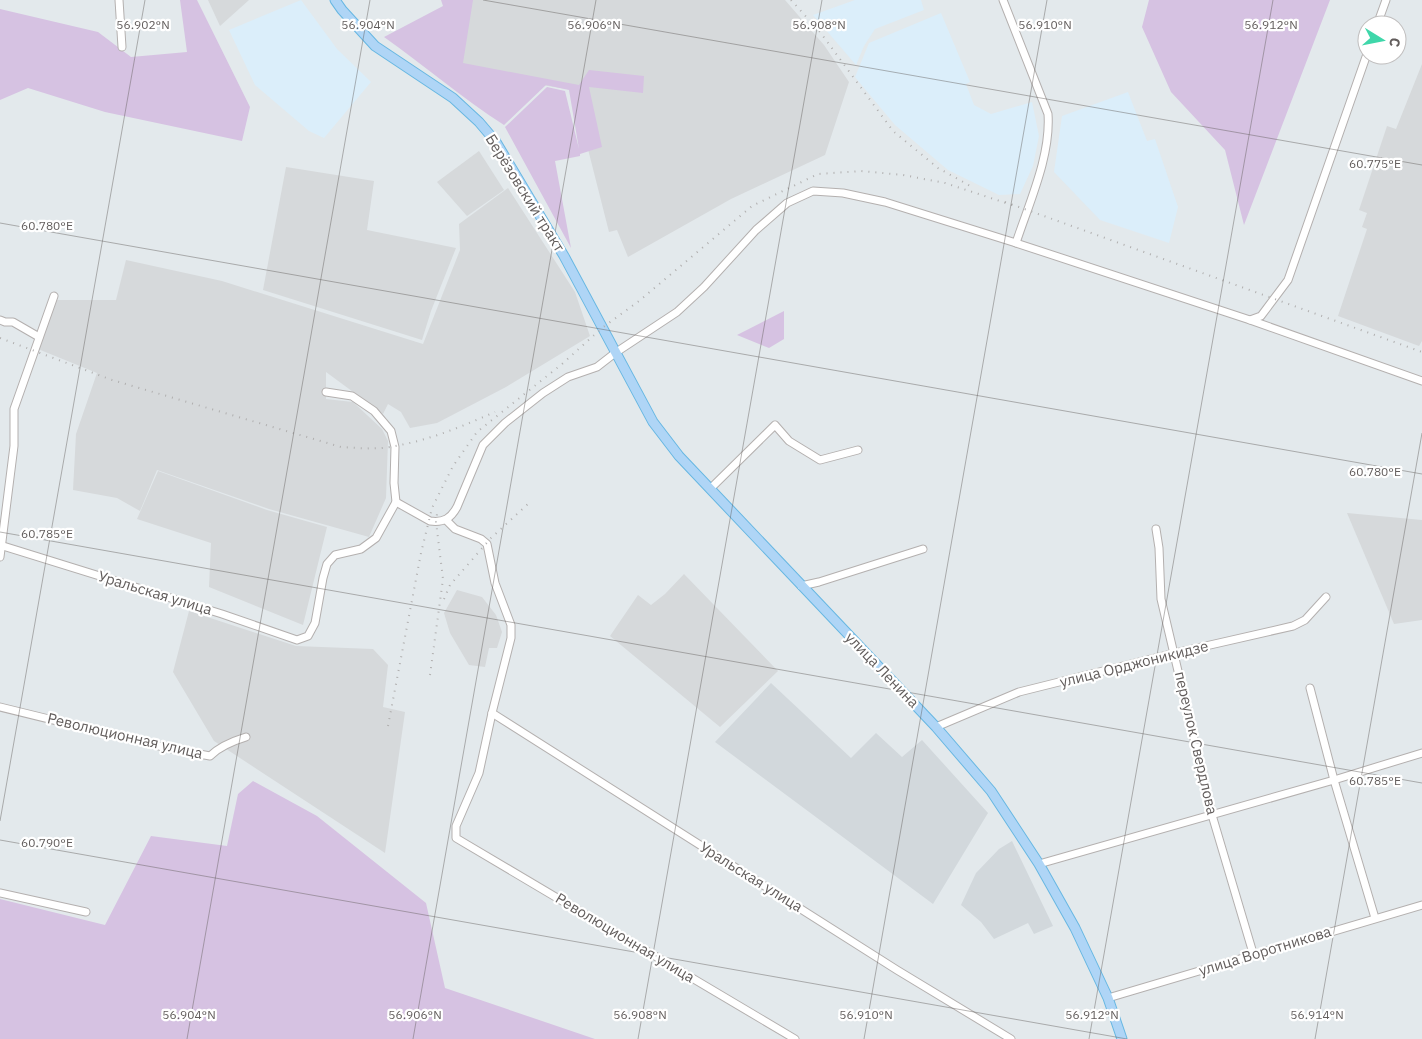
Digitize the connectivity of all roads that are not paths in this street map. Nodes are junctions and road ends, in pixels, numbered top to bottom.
1 (119, 0) edge
2 (335, 0) edge
3 (1003, 0) edge
4 (1386, 0) edge
5 (1381, 15) edge
6 (122, 47) dead end
7 (1363, 65) edge
8 (1016, 243) junction
9 (54, 296) dead end
10 (0, 320) edge
11 (1250, 320) junction
12 (602, 328) joint
13 (39, 337) junction
14 (615, 353) junction
15 (1422, 381) edge
16 (326, 392) dead end
17 (858, 450) dead end
18 (710, 489) junction
19 (396, 502) junction
20 (446, 520) junction
21 (1156, 529) dead end
22 (1, 546) edge
23 (924, 549) dead end
24 (0, 557) edge
25 (801, 586) junction
26 (1326, 598) dead end
27 (1175, 653) junction
28 (1310, 688) dead end
29 (0, 707) edge
30 (492, 713) junction
31 (936, 727) junction
32 (246, 737) dead end
33 (1422, 753) edge
34 (1334, 780) junction
35 (1212, 815) junction
36 (1039, 864) junction
37 (0, 893) edge
38 (1422, 904) edge
39 (86, 912) dead end
40 (1375, 918) junction
41 (1254, 954) junction
42 (1108, 998) junction
43 (795, 1039) edge
44 (1011, 1039) edge
45 (1122, 1039) edge

1 - 6 street
2 - 12 main road, Берёзовский тракт
3 - 8 street
4 - 5 street
7 - 11 street
8 - 11 street
8 - 14 street
9 - 13 street
10 - 13 street
11 - 15 street
12 - 14 main road, улица Ленина
13 - 22 street
14 - 18 main road, улица Ленина
14 - 20 street
16 - 19 street
17 - 18 street
18 - 25 main road, улица Ленина
19 - 20 street
19 - 22 street, Уральская улица
20 - 30 street
21 - 27 street, переулок Свердлова
22 - 24 street
23 - 25 street
25 - 31 main road, улица Ленина
26 - 27 street, улица Орджоникидзе
27 - 31 street, улица Орджоникидзе
27 - 35 street, переулок Свердлова
28 - 34 street
29 - 32 street, Революционная улица
30 - 43 street, Революционная улица
30 - 44 street, Уральская улица
31 - 36 main road, улица Ленина
33 - 34 street
34 - 35 street
34 - 40 street
35 - 36 street
35 - 41 street, переулок Свердлова
36 - 42 main road, улица Ленина
37 - 39 street
38 - 40 street, улица Воротникова
40 - 41 street, улица Воротникова
41 - 42 street, улица Воротникова
42 - 45 main road, улица Ленина

